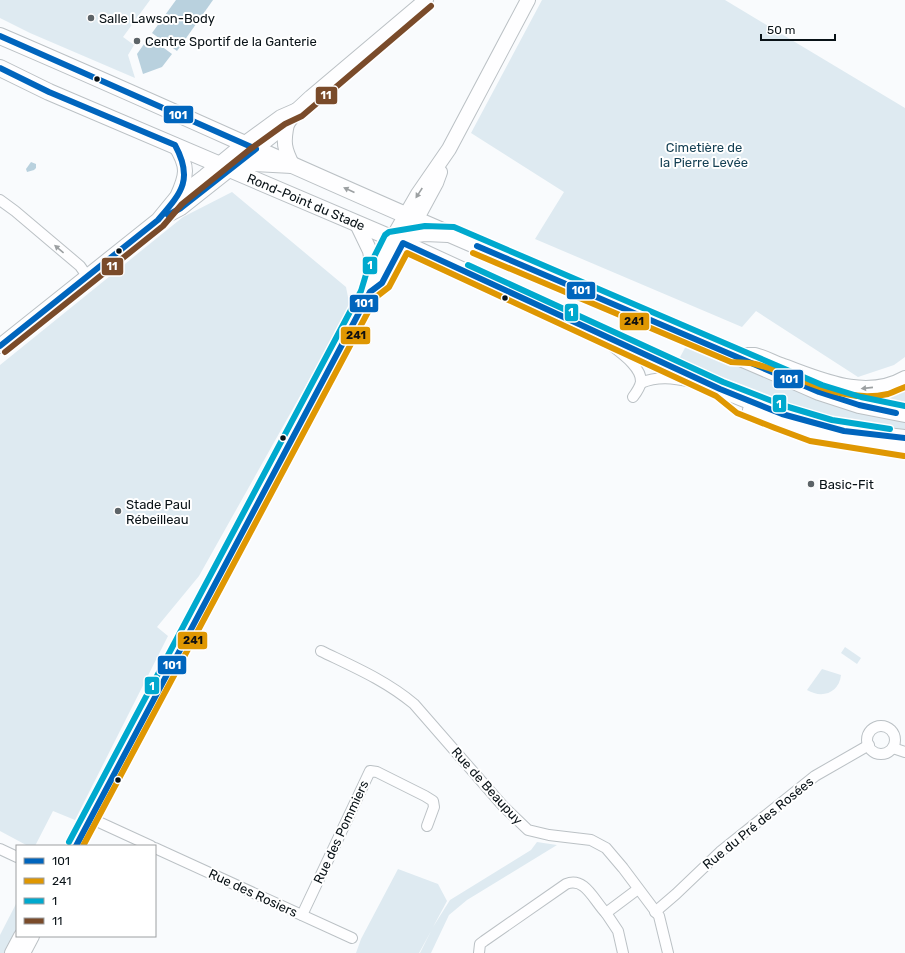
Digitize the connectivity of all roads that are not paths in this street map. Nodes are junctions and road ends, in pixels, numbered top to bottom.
1 (426, 0) edge
2 (528, 0) edge
3 (0, 36) edge
4 (0, 68) edge
5 (298, 110) junction
6 (287, 124) junction
7 (175, 146) junction
8 (250, 146) junction
9 (228, 165) junction
10 (293, 166) junction
11 (176, 198) junction
12 (0, 200) edge
13 (411, 217) junction
14 (158, 220) junction
15 (357, 224) junction
16 (452, 235) junction
17 (401, 240) junction
18 (374, 274) junction
19 (87, 276) junction
20 (370, 292) junction
21 (595, 331) junction
22 (0, 346) edge
23 (733, 354) junction
24 (905, 378) edge
25 (641, 383) junction
26 (720, 389) junction
27 (634, 397) dead end
28 (905, 414) edge
29 (905, 438) edge
30 (905, 448) edge
31 (321, 651) dead end
32 (898, 743) edge
33 (868, 745) junction
34 (905, 752) edge
35 (90, 818) junction
36 (427, 826) dead end
37 (76, 843) edge
38 (149, 845) edge
39 (156, 848) edge
40 (0, 849) edge
41 (16, 857) edge
42 (638, 889) junction
43 (606, 912) junction
44 (655, 912) junction
45 (302, 915) junction
46 (20, 937) edge
47 (31, 937) edge
48 (352, 938) dead end
49 (12, 953) edge
50 (23, 953) edge
51 (479, 953) edge
52 (623, 953) edge
53 (668, 953) edge

1 - 5 main road
2 - 13 main road
3 - 8 main road
4 - 7 main road, Rond-Point du Stade
5 - 6 main road
5 - 8 main road
6 - 8 main road
6 - 10 main road
7 - 9 main road, Rond-Point du Stade
7 - 11 main road
8 - 9 main road
8 - 9 main road
8 - 10 main road
9 - 10 main road
9 - 11 main road
9 - 14 main road
9 - 15 main road, Rond-Point du Stade
13 -> 10 main road
11 - 14 main road
19 -> 12 street
13 - 16 main road
13 - 17 main road
14 - 19 main road
15 - 17 main road, Rond-Point du Stade
15 - 18 main road
16 - 17 main road
16 - 23 main road
17 - 18 main road
17 - 20 main road
17 - 21 main road, Rond-Point du Stade
18 - 20 main road
19 - 22 main road
20 - 35 main road
21 - 25 street
21 - 26 main road, Rond-Point du Stade
24 -> 23 main road
23 - 28 main road
25 - 26 street
25 - 27 street
26 - 29 main road, Rond-Point du Stade
26 - 30 main road
31 - 42 street, Rue de Beaupuy
32 - 33 street
32 - 33 street
32 - 34 street
33 - 44 street, Rue du Pré des Rosées
35 - 37 main road
35 - 38 street
36 - 45 street, Rue des Pommiers
39 - 45 street, Rue des Rosiers
40 - 41 street
42 - 43 street
42 - 44 street, Rue de Beaupuy
43 - 51 street
43 - 52 street
44 - 53 street, Rue de Beaupuy
45 - 48 street, Rue des Rosiers
46 - 49 main road
47 - 50 main road

